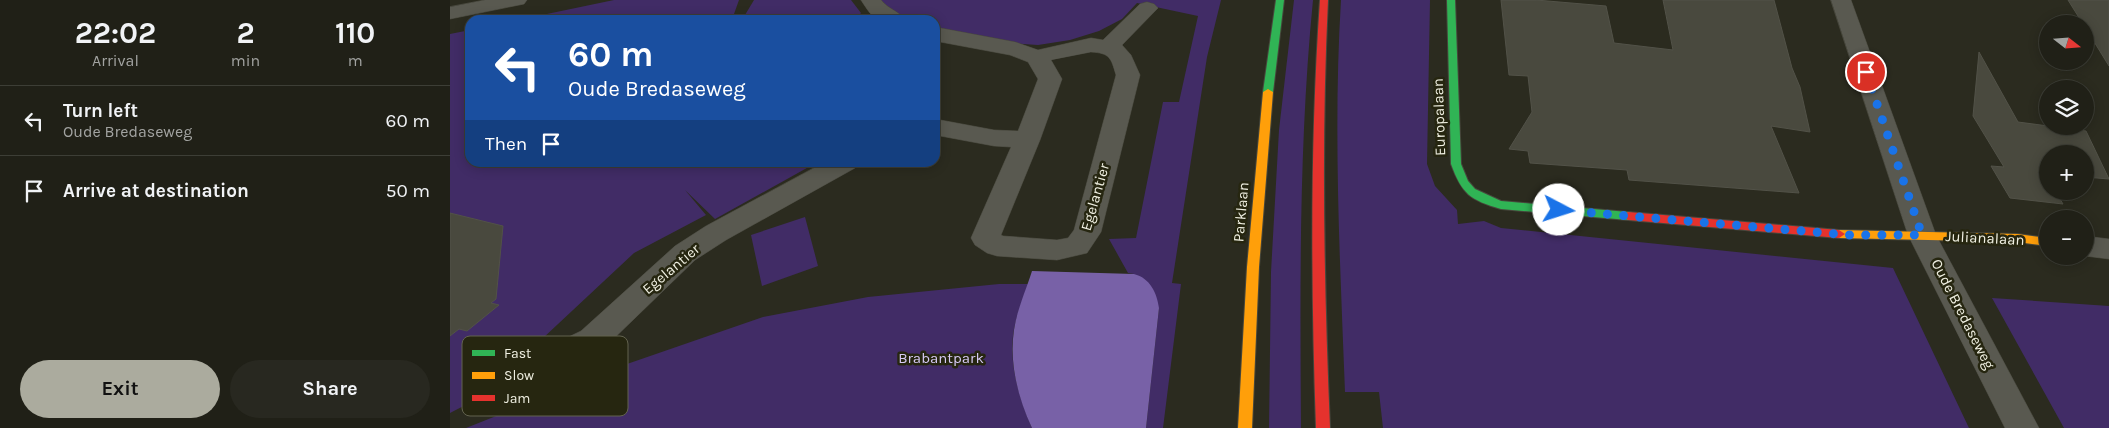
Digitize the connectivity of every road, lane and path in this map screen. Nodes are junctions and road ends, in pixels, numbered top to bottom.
1 (517, 0) edge
2 (871, 0) edge
3 (1280, 0) edge
4 (1324, 0) edge
5 (1450, 0) edge
6 (1841, 0) edge
7 (1147, 8) dead end
8 (450, 14) edge
9 (884, 15) edge
10 (940, 35) edge
11 (1109, 46) junction
12 (1036, 57) junction
13 (940, 128) edge
14 (1027, 140) junction
15 (837, 167) edge
16 (1922, 235) junction
17 (2039, 241) edge
18 (2094, 247) edge
19 (2109, 248) edge
20 (596, 336) edge
21 (1245, 428) edge
22 (1324, 428) edge
23 (2022, 428) edge

1 - 8 street
2 - 9 street
3 - 21 street, Parklaan
4 - 22 street
5 - 16 street, Europalaan
6 - 16 street, Oude Bredaseweg
7 - 11 street
10 - 12 street
11 - 12 street
11 - 14 street, Egelantier
12 - 14 street, Egelantier
13 - 14 street
15 - 20 street, Egelantier
16 - 17 street, Julianalaan
16 - 23 street, Oude Bredaseweg
18 - 19 street

